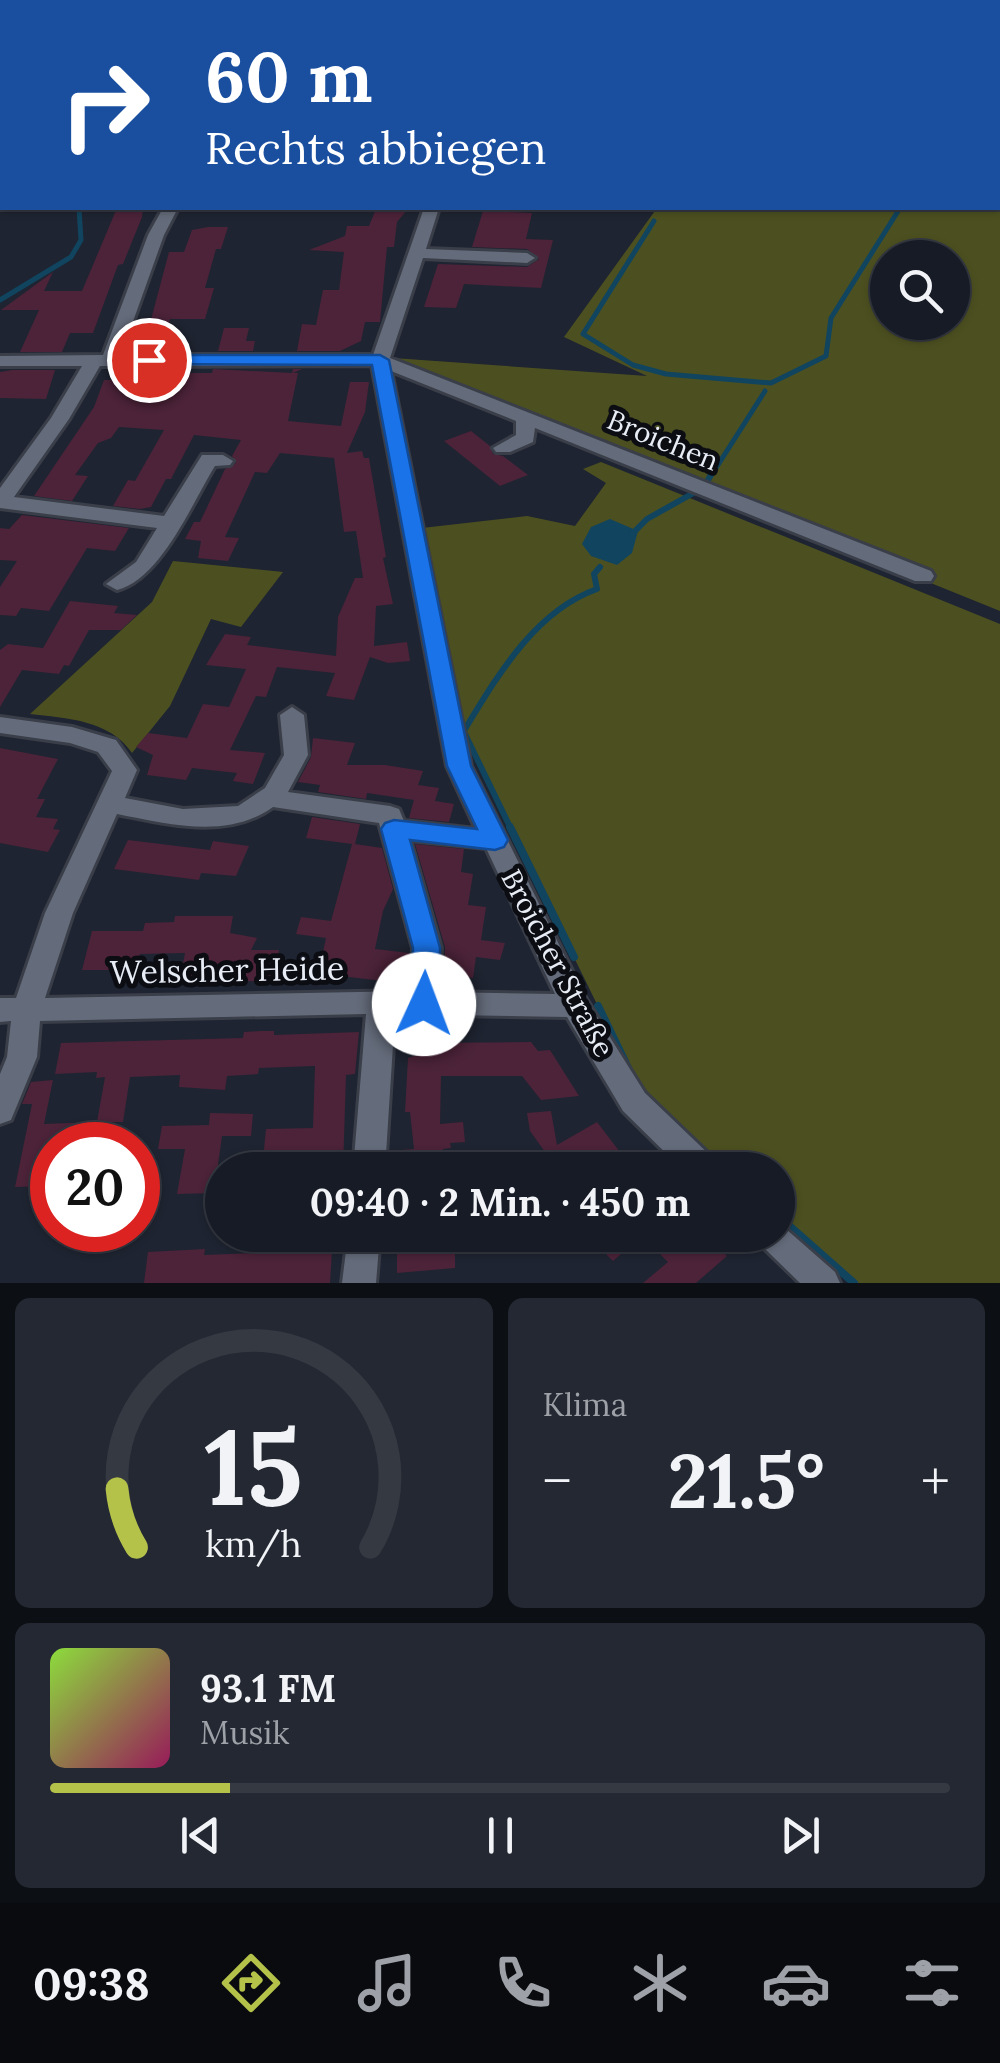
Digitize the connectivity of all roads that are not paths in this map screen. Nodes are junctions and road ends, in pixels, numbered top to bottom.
1 (169, 210) edge
2 (431, 210) edge
3 (416, 252) junction
4 (527, 258) dead end
5 (0, 360) edge
6 (102, 360) junction
7 (380, 360) junction
8 (525, 418) junction
9 (503, 448) dead end
10 (223, 460) dead end
11 (0, 502) edge
12 (170, 523) junction
13 (923, 576) dead end
14 (117, 584) dead end
15 (292, 714) dead end
16 (0, 725) edge
17 (268, 798) junction
18 (112, 804) junction
19 (394, 829) junction
20 (495, 840) junction
21 (381, 1002) junction
22 (424, 1004) junction
23 (575, 1006) junction
24 (14, 1010) edge
25 (0, 1112) edge
26 (371, 1152) edge
27 (685, 1152) edge
28 (363, 1252) edge
29 (790, 1252) edge
30 (360, 1283) edge
31 (823, 1283) edge

1 - 6 street
2 - 3 street, Broicher Straße
3 - 4 street
3 - 7 street, Broicher Straße
5 - 6 street
6 - 7 street
6 - 11 street
7 - 8 street, Broichen
7 - 20 street, Broicher Straße
8 - 9 street
8 - 13 street, Broichen
10 - 12 street
11 - 12 street
12 - 14 street
15 - 17 street
16 - 18 street
17 - 18 street
17 - 19 street
18 - 24 street
19 - 20 street
19 - 22 street
20 - 23 street, Broicher Straße
21 - 22 street, Welscher Heide
21 - 24 street, Welscher Heide
21 - 26 street
22 - 23 street, Welscher Heide
23 - 27 street, Broicher Straße
24 - 25 street
28 - 30 street
29 - 31 street

